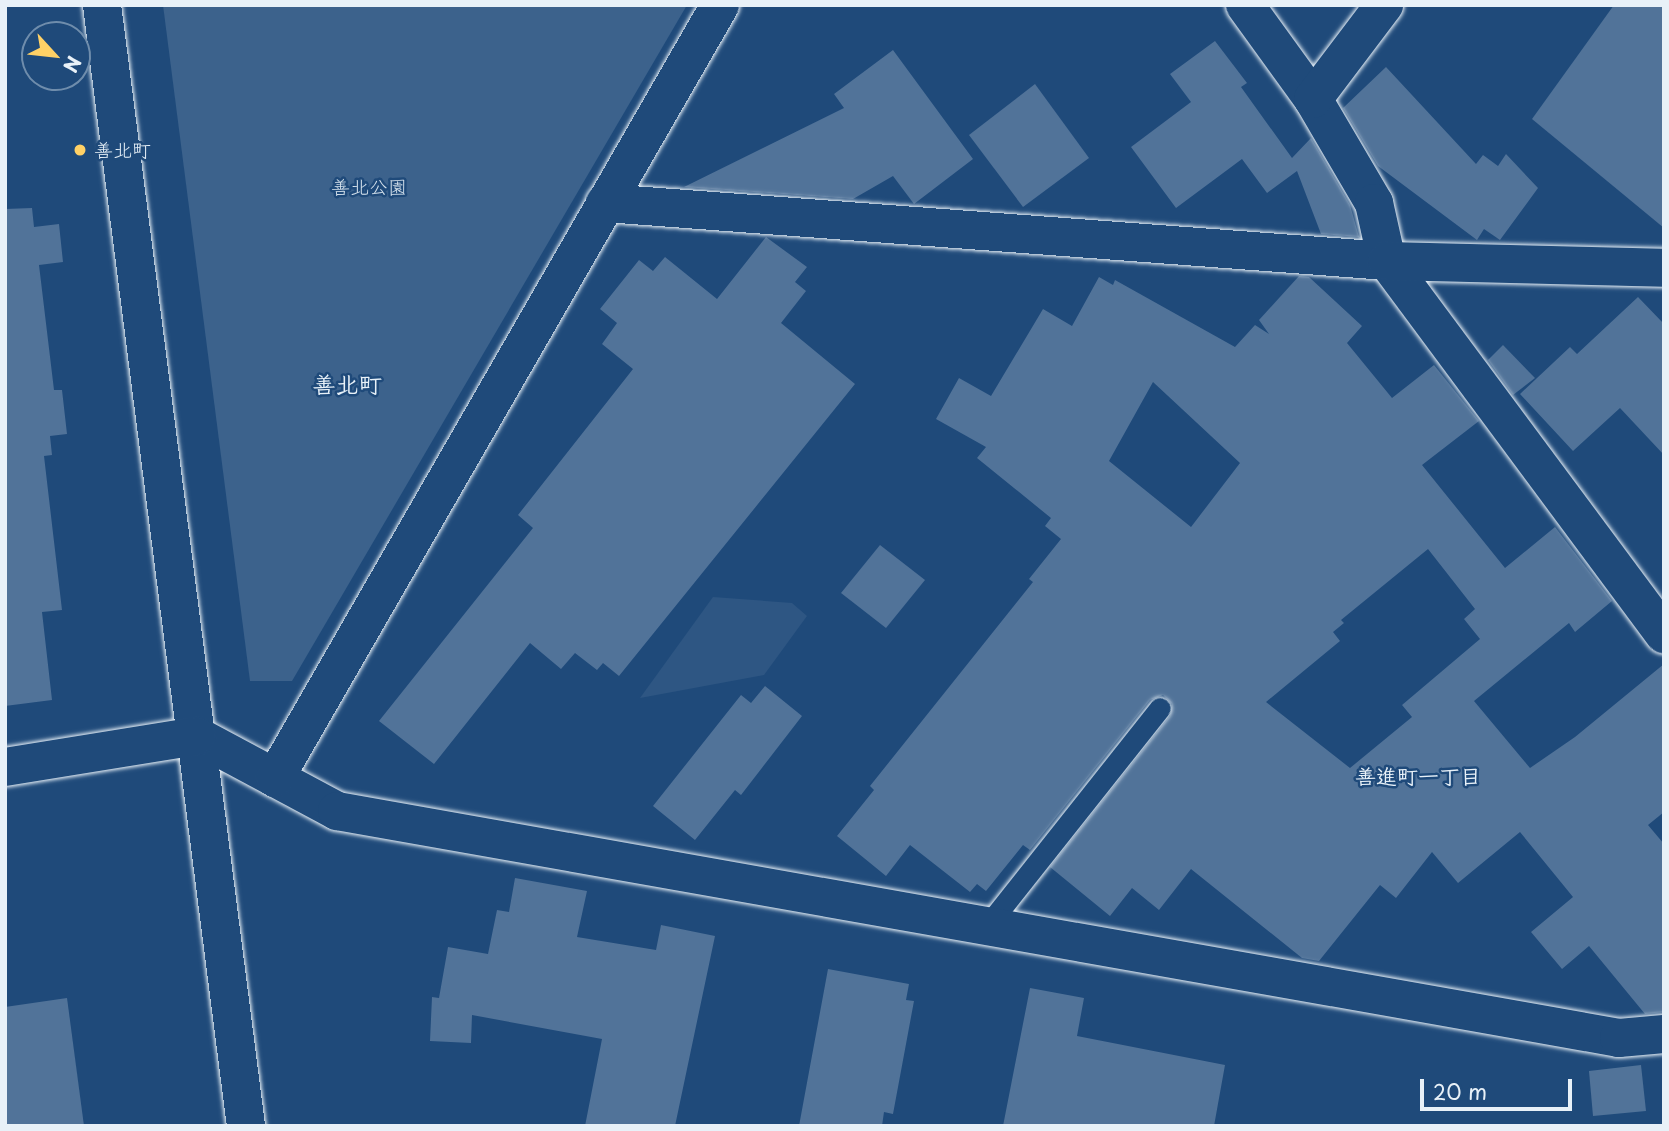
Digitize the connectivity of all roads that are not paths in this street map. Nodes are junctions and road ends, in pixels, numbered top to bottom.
1 (102, 5) edge
2 (720, 5) edge
3 (1245, 5) edge
4 (1384, 5) edge
5 (1312, 99) junction
6 (605, 203) junction
7 (1387, 261) junction
8 (1664, 268) edge
9 (1664, 634) edge
10 (1160, 708) dead end
11 (197, 736) junction
12 (5, 767) edge
13 (275, 778) junction
14 (987, 926) junction
15 (1664, 1034) edge
16 (246, 1126) edge

1 - 11 street
2 - 6 street
3 - 5 street
4 - 5 street
5 - 7 street
6 - 7 street
6 - 13 street
7 - 8 street
7 - 9 street
10 - 14 lane
11 - 12 street
11 - 13 street
11 - 16 street
13 - 14 street
14 - 15 street

